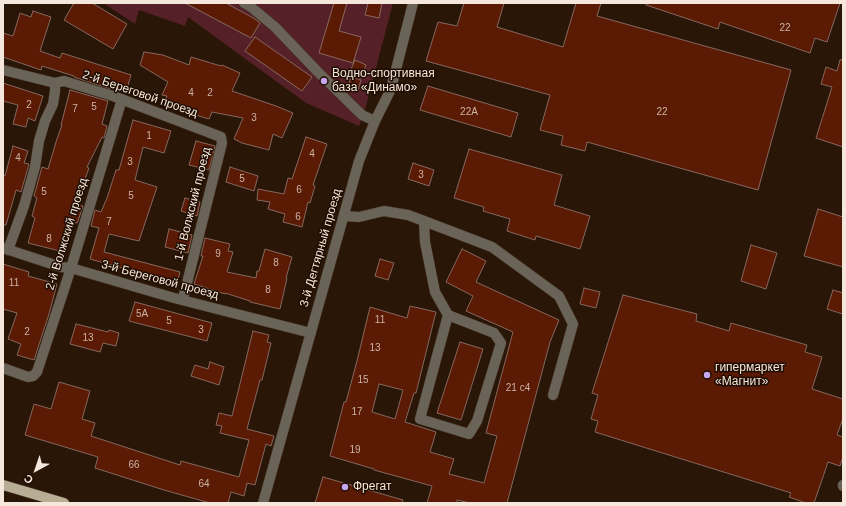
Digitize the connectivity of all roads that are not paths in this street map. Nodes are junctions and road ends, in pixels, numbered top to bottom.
1 (244, 3) edge
2 (413, 3) edge
3 (3, 70) edge
4 (55, 83) junction
5 (122, 99) junction
6 (375, 121) junction
7 (221, 137) joint
8 (344, 216) junction
9 (424, 221) junction
10 (6, 249) edge
11 (71, 268) junction
12 (182, 300) junction
13 (448, 315) junction
14 (310, 333) junction
15 (3, 368) edge
16 (553, 395) dead end
17 (3, 485) edge
18 (64, 503) edge
19 (263, 503) edge

1 - 6 street
2 - 6 street, 3-й Дегтярный проезд
3 - 4 street, 2-й Береговой проезд
4 - 5 street, 2-й Береговой проезд
4 - 10 street
5 - 7 street, 2-й Береговой проезд
5 - 11 street, 2-й Волжский проезд
6 - 8 street, 3-й Дегтярный проезд
7 - 12 street, 1-й Волжский проезд
8 - 9 street
8 - 14 street, 3-й Дегтярный проезд
9 - 13 street
9 - 16 street
10 - 11 street, 3-й Береговой проезд
11 - 12 street, 3-й Береговой проезд
11 - 15 street, 2-й Волжский проезд
12 - 14 street, 3-й Береговой проезд
13 - 13 street
14 - 19 street, 3-й Дегтярный проезд
17 - 18 main road

